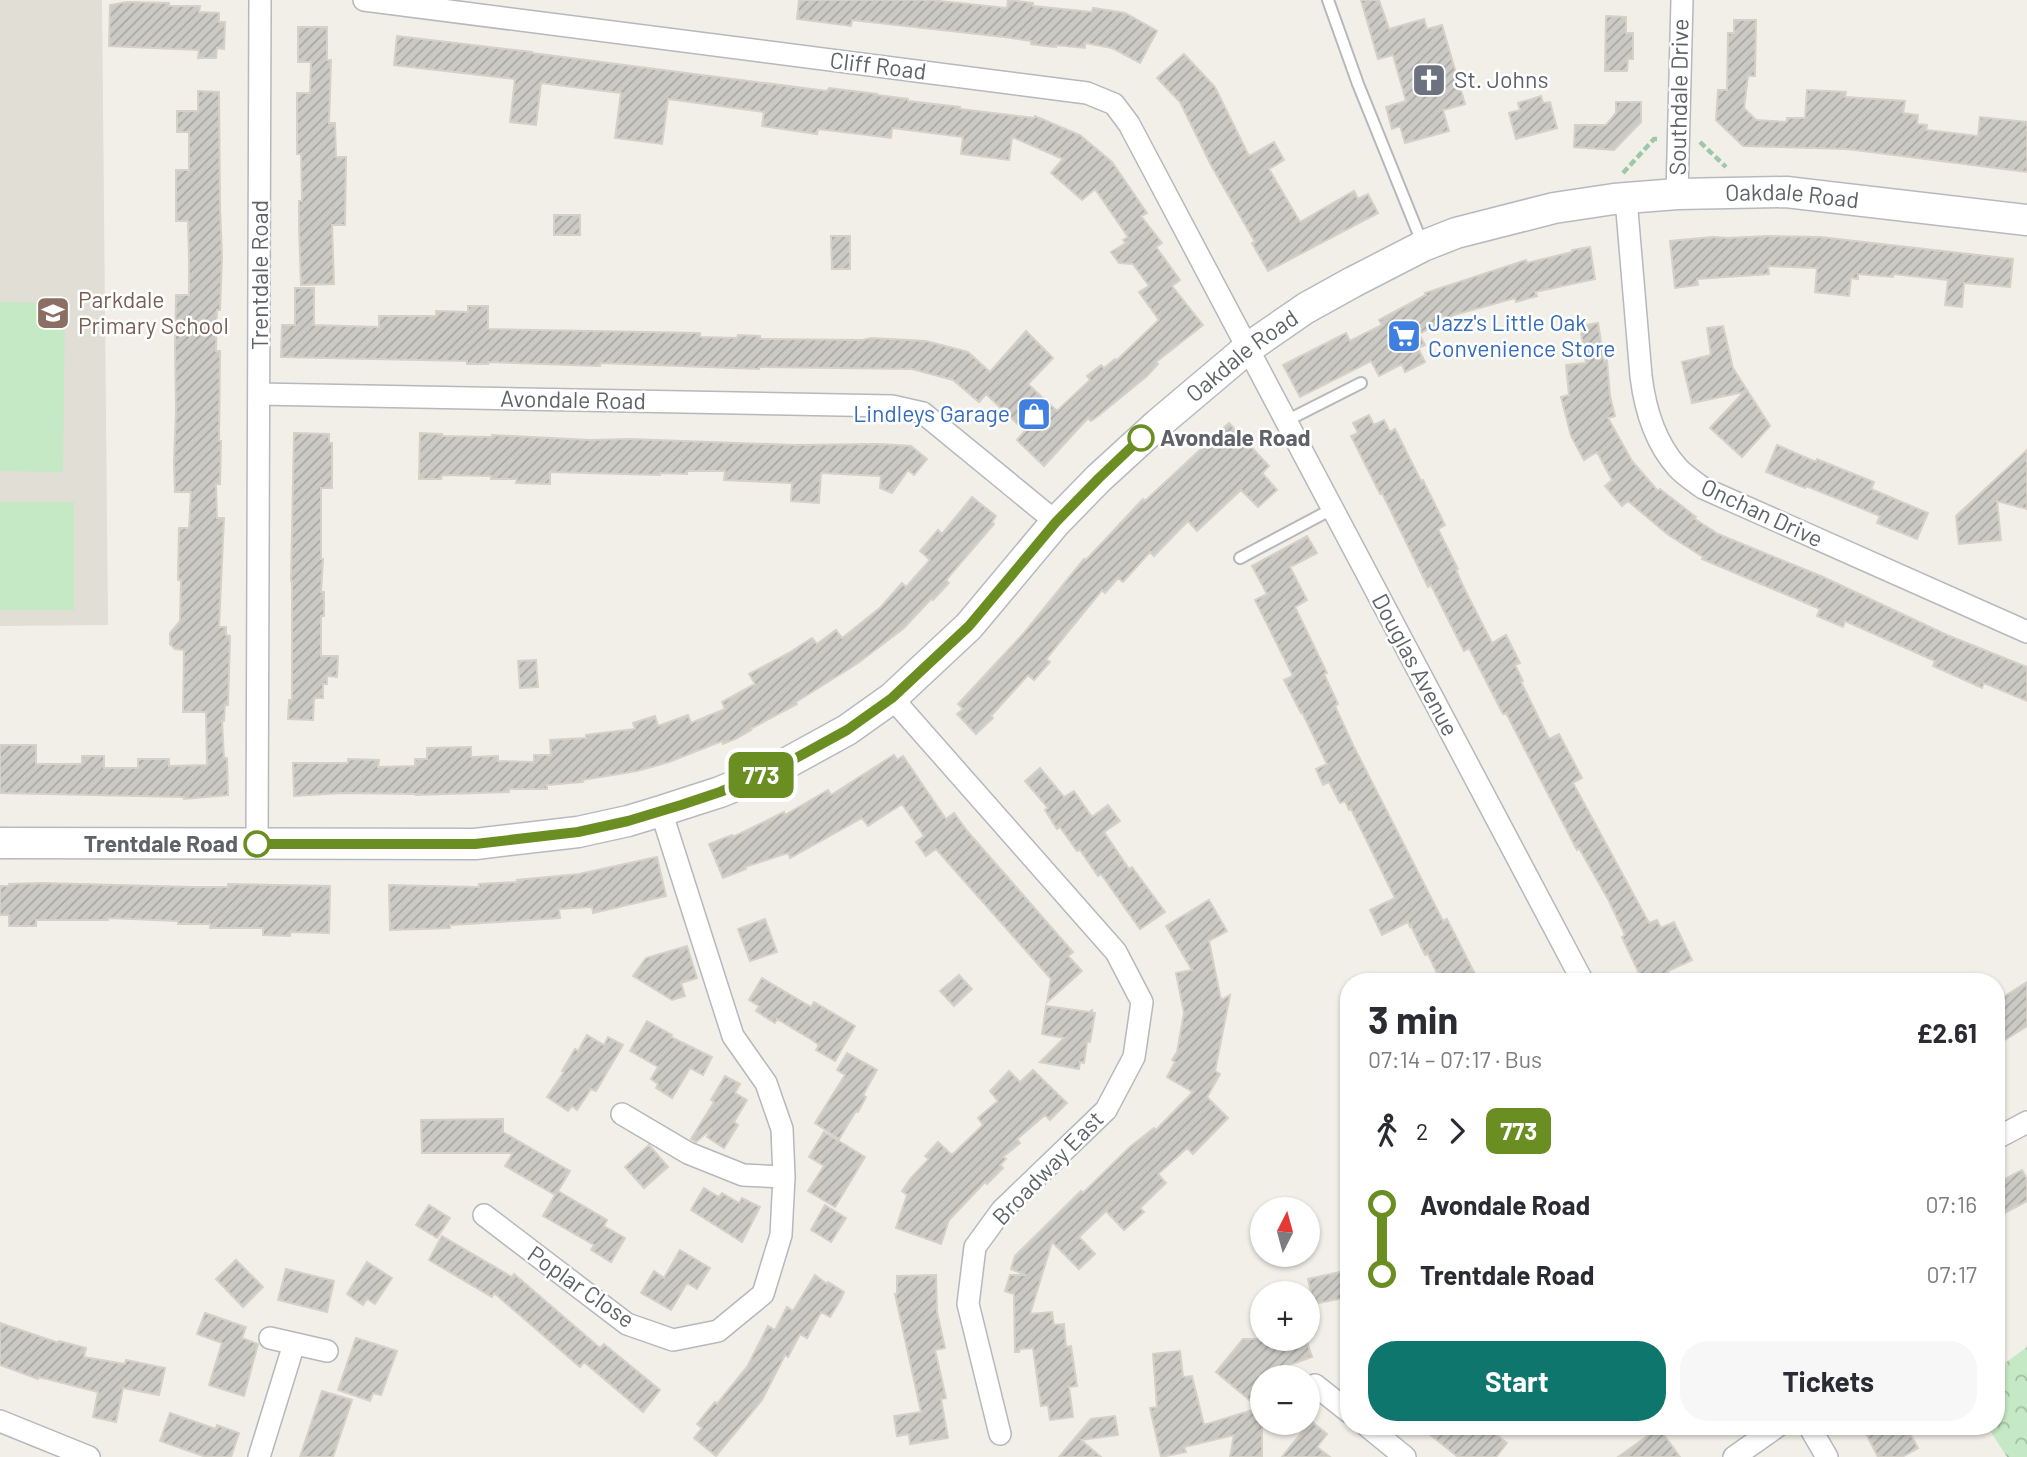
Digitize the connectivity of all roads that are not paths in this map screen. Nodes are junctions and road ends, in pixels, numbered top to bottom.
1 (260, 0) edge
2 (364, 0) edge
3 (1328, 0) edge
4 (1682, 0) edge
5 (1677, 194) junction
6 (1626, 199) junction
7 (2027, 220) edge
8 (1423, 246) junction
9 (1248, 348) junction
10 (1362, 383) dead end
11 (259, 394) junction
12 (1286, 421) junction
13 (1332, 509) junction
14 (1056, 522) junction
15 (1240, 558) dead end
16 (2027, 632) edge
17 (892, 698) junction
18 (662, 811) junction
19 (0, 843) edge
20 (257, 844) junction
21 (1578, 973) edge
22 (622, 1114) dead end
23 (2027, 1122) edge
24 (2005, 1134) edge
25 (784, 1177) junction
26 (484, 1215) dead end
27 (270, 1338) dead end
28 (294, 1344) junction
29 (327, 1351) dead end
30 (1320, 1389) edge
31 (1340, 1405) edge
32 (0, 1421) edge
33 (1000, 1434) dead end
34 (1378, 1435) edge
35 (1765, 1435) edge
36 (1814, 1435) edge
37 (89, 1457) edge
38 (259, 1457) edge
39 (1405, 1457) edge
40 (1734, 1457) edge
41 (1827, 1457) edge

1 - 11 street, Trentdale Road
2 - 9 street, Cliff Road
3 - 8 lane
4 - 5 street, Southdale Drive
5 - 6 street, Oakdale Road
5 - 7 street, Oakdale Road
6 - 8 street, Oakdale Road
6 - 16 street, Onchan Drive
8 - 9 street, Oakdale Road
9 - 12 street, Douglas Avenue
9 - 14 street, Oakdale Road
10 - 12 lane
11 - 14 street, Avondale Road
11 - 20 street, Trentdale Road
12 - 13 street, Douglas Avenue
13 - 15 lane
13 - 21 street, Douglas Avenue
14 - 17 street, Oakdale Road
17 - 18 street, Oakdale Road
17 - 33 street, Broadway East
18 - 20 street, Oakdale Road
18 - 25 street, Poplar Close
19 - 20 street, Oakdale Road
22 - 25 street
23 - 24 street
25 - 26 street, Poplar Close
27 - 28 street
28 - 29 street
28 - 38 street
30 - 31 street
32 - 37 street
34 - 39 street
35 - 40 street
36 - 41 street

